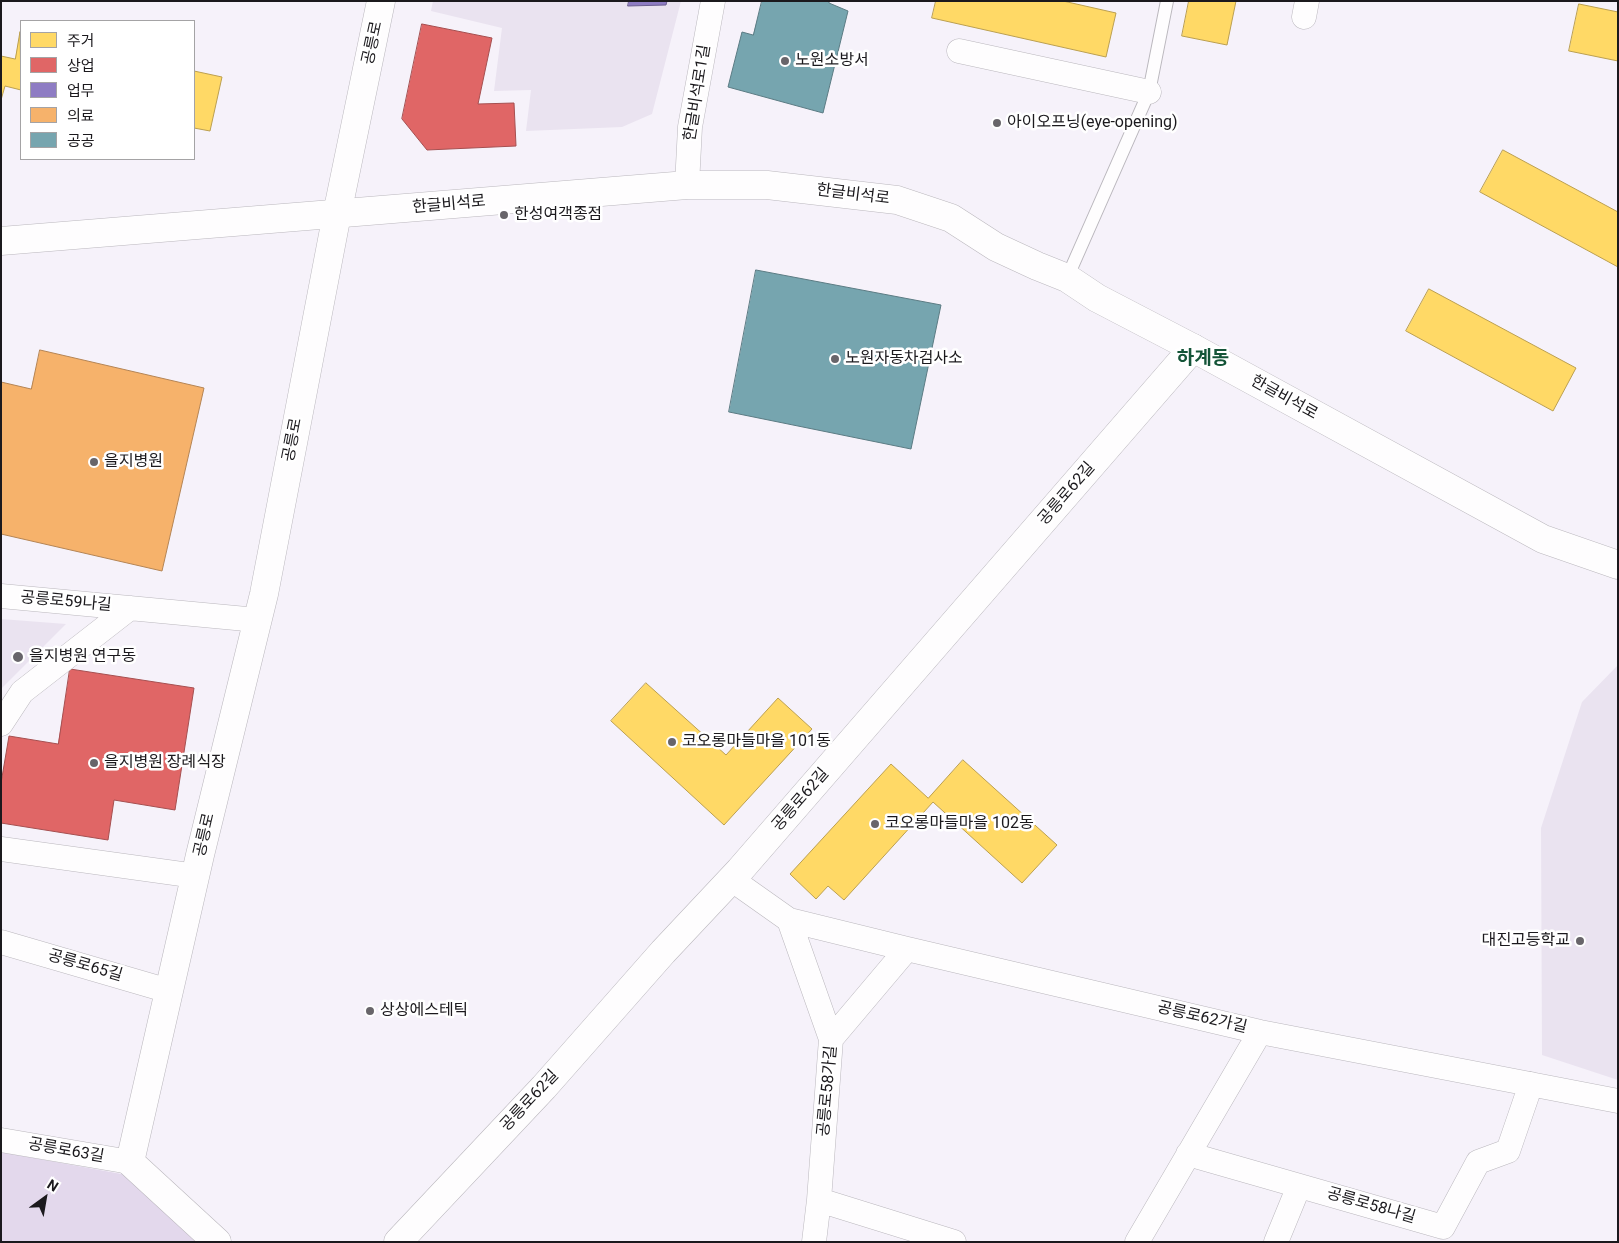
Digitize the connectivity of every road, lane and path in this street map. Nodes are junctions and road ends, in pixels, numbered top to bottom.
1 (381, 1) edge
2 (714, 1) edge
3 (1167, 1) edge
4 (959, 51) dead end
5 (1148, 92) junction
6 (687, 185) junction
7 (337, 214) junction
8 (1, 241) edge
9 (1067, 278) junction
10 (1193, 348) junction
11 (1618, 565) edge
12 (1, 596) edge
13 (130, 608) junction
14 (257, 620) junction
15 (1, 724) edge
16 (1, 849) edge
17 (196, 876) junction
18 (731, 879) junction
19 (789, 920) junction
20 (1, 942) edge
21 (907, 949) junction
22 (169, 991) junction
23 (1260, 1032) junction
24 (831, 1039) junction
25 (1531, 1084) junction
26 (1618, 1101) edge
27 (1, 1140) edge
28 (1188, 1154) junction
29 (130, 1162) junction
30 (1299, 1186) junction
31 (819, 1200) junction
32 (1449, 1235) edge
33 (217, 1242) edge
34 (398, 1242) edge
35 (814, 1242) edge
36 (954, 1242) edge
37 (1137, 1242) edge
38 (1276, 1242) edge

1 - 7 street, 공릉로
2 - 6 street, 한글비석로1길
3 - 5 lane
4 - 5 street
5 - 9 lane
6 - 7 street, 한글비석로
6 - 9 street, 한글비석로
7 - 8 street, 한글비석로
7 - 14 street, 공릉로
9 - 10 street, 한글비석로
10 - 11 street, 한글비석로
10 - 18 street, 공릉로62길
12 - 13 street, 공릉로59나길
13 - 14 street, 공릉로59나길
13 - 15 street, 공릉로59나길
14 - 17 street, 공릉로
16 - 17 street, 공릉로
17 - 22 street, 공릉로
18 - 19 street, 공릉로62가길
18 - 34 street, 공릉로62길
19 - 21 street, 공릉로62가길
19 - 24 street
20 - 22 street, 공릉로65길
21 - 23 street, 공릉로62가길
21 - 24 street, 공릉로58가길
22 - 29 street, 공릉로
23 - 25 street, 공릉로62가길
23 - 28 street
24 - 31 street, 공릉로58가길
25 - 26 street, 공릉로62가길
25 - 32 street
27 - 29 street, 공릉로63길
28 - 30 street, 공릉로58나길
28 - 37 street
29 - 33 street
30 - 32 street, 공릉로58나길
30 - 38 street
31 - 35 street, 공릉로58가길
31 - 36 street

